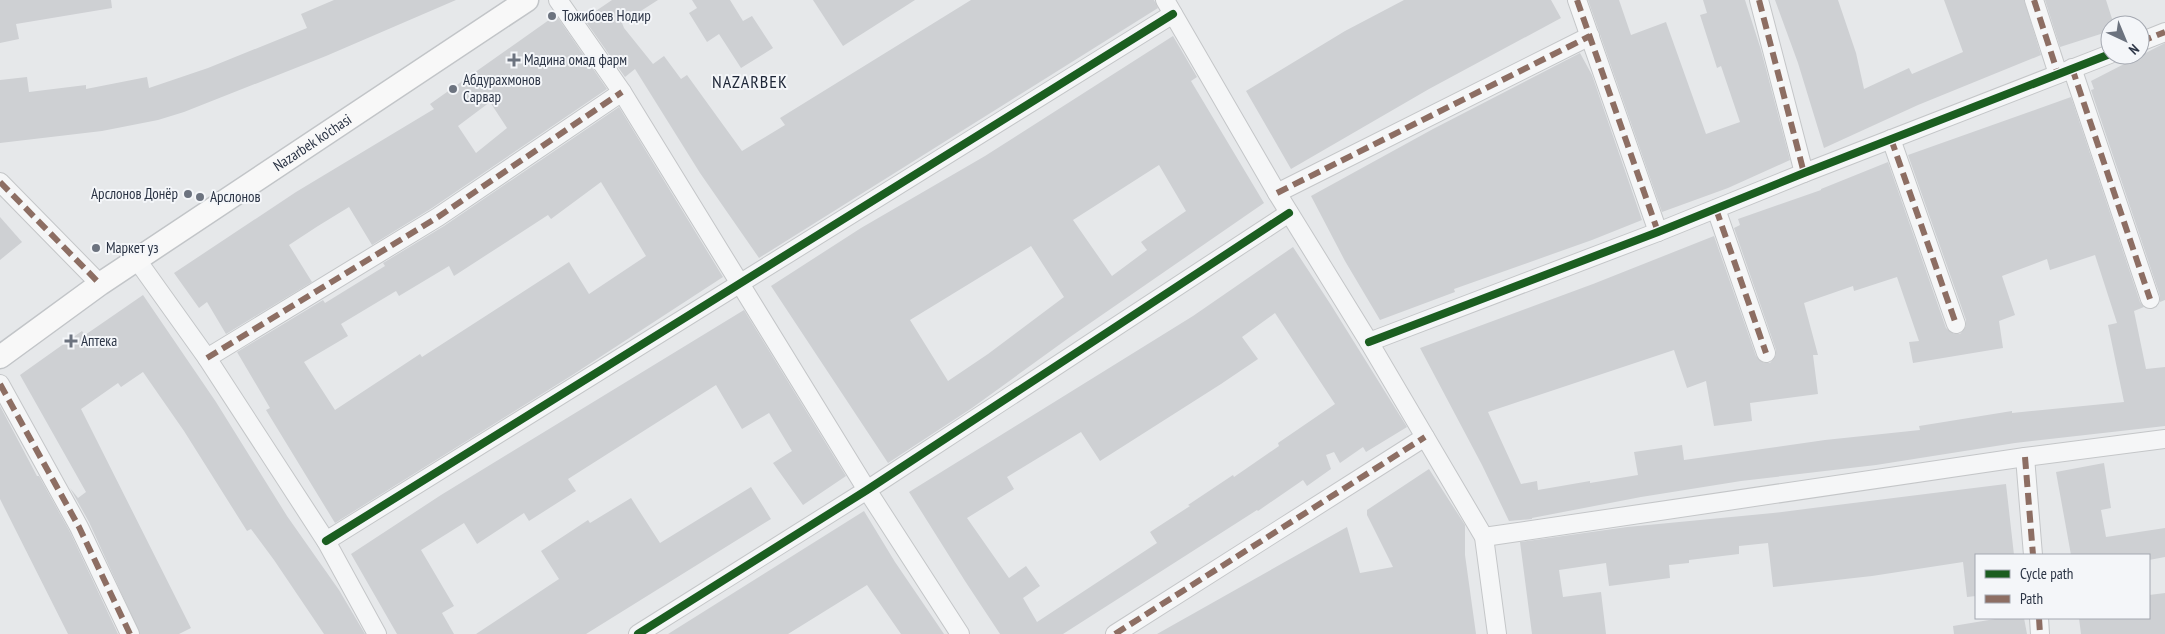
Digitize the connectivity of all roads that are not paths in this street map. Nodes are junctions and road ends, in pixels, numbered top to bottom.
1 (527, 0) edge
2 (558, 0) edge
3 (1577, 0) edge
4 (1759, 0) edge
5 (2034, 0) edge
6 (1169, 7) edge
7 (2165, 32) edge
8 (1590, 36) junction
9 (2150, 38) edge
10 (2100, 58) edge
11 (2065, 71) junction
12 (622, 92) junction
13 (1891, 139) junction
14 (1804, 173) junction
15 (0, 182) edge
16 (1277, 193) junction
17 (1716, 209) junction
18 (1290, 213) junction
19 (1658, 232) junction
20 (137, 260) junction
21 (739, 282) junction
22 (100, 284) junction
23 (2150, 299) dead end
24 (1956, 324) dead end
25 (1369, 342) junction
26 (1766, 353) dead end
27 (0, 357) edge
28 (208, 358) junction
29 (0, 384) edge
30 (1424, 437) junction
31 (2165, 439) edge
32 (2026, 457) junction
33 (867, 490) junction
34 (1484, 537) junction
35 (326, 541) junction
36 (2034, 554) edge
37 (2038, 619) edge
38 (130, 634) edge
39 (377, 634) edge
40 (638, 634) edge
41 (960, 634) edge
42 (1115, 634) edge
43 (1497, 634) edge
44 (2040, 634) edge

1 - 20 main road, Nazarbek ko'chasi
2 - 12 street
3 - 8 street
4 - 14 street
5 - 11 street
6 - 16 street
6 - 21 street
7 - 9 street
8 - 16 street
8 - 19 street
10 - 11 street
11 - 13 street
11 - 23 street
12 - 21 street
12 - 28 street
13 - 14 street
13 - 24 street
14 - 17 street
15 - 22 street
16 - 18 street
17 - 19 street
17 - 26 street
18 - 25 street
18 - 33 street
19 - 25 street
20 - 22 main road, Nazarbek ko'chasi
20 - 28 street
21 - 33 street
21 - 35 street
22 - 27 main road, Nazarbek ko'chasi
25 - 30 street
28 - 35 street
29 - 38 street
30 - 34 street
30 - 42 street
31 - 32 street
32 - 34 street
32 - 36 street
33 - 40 street
33 - 41 street
34 - 43 street
35 - 39 street
37 - 44 street

